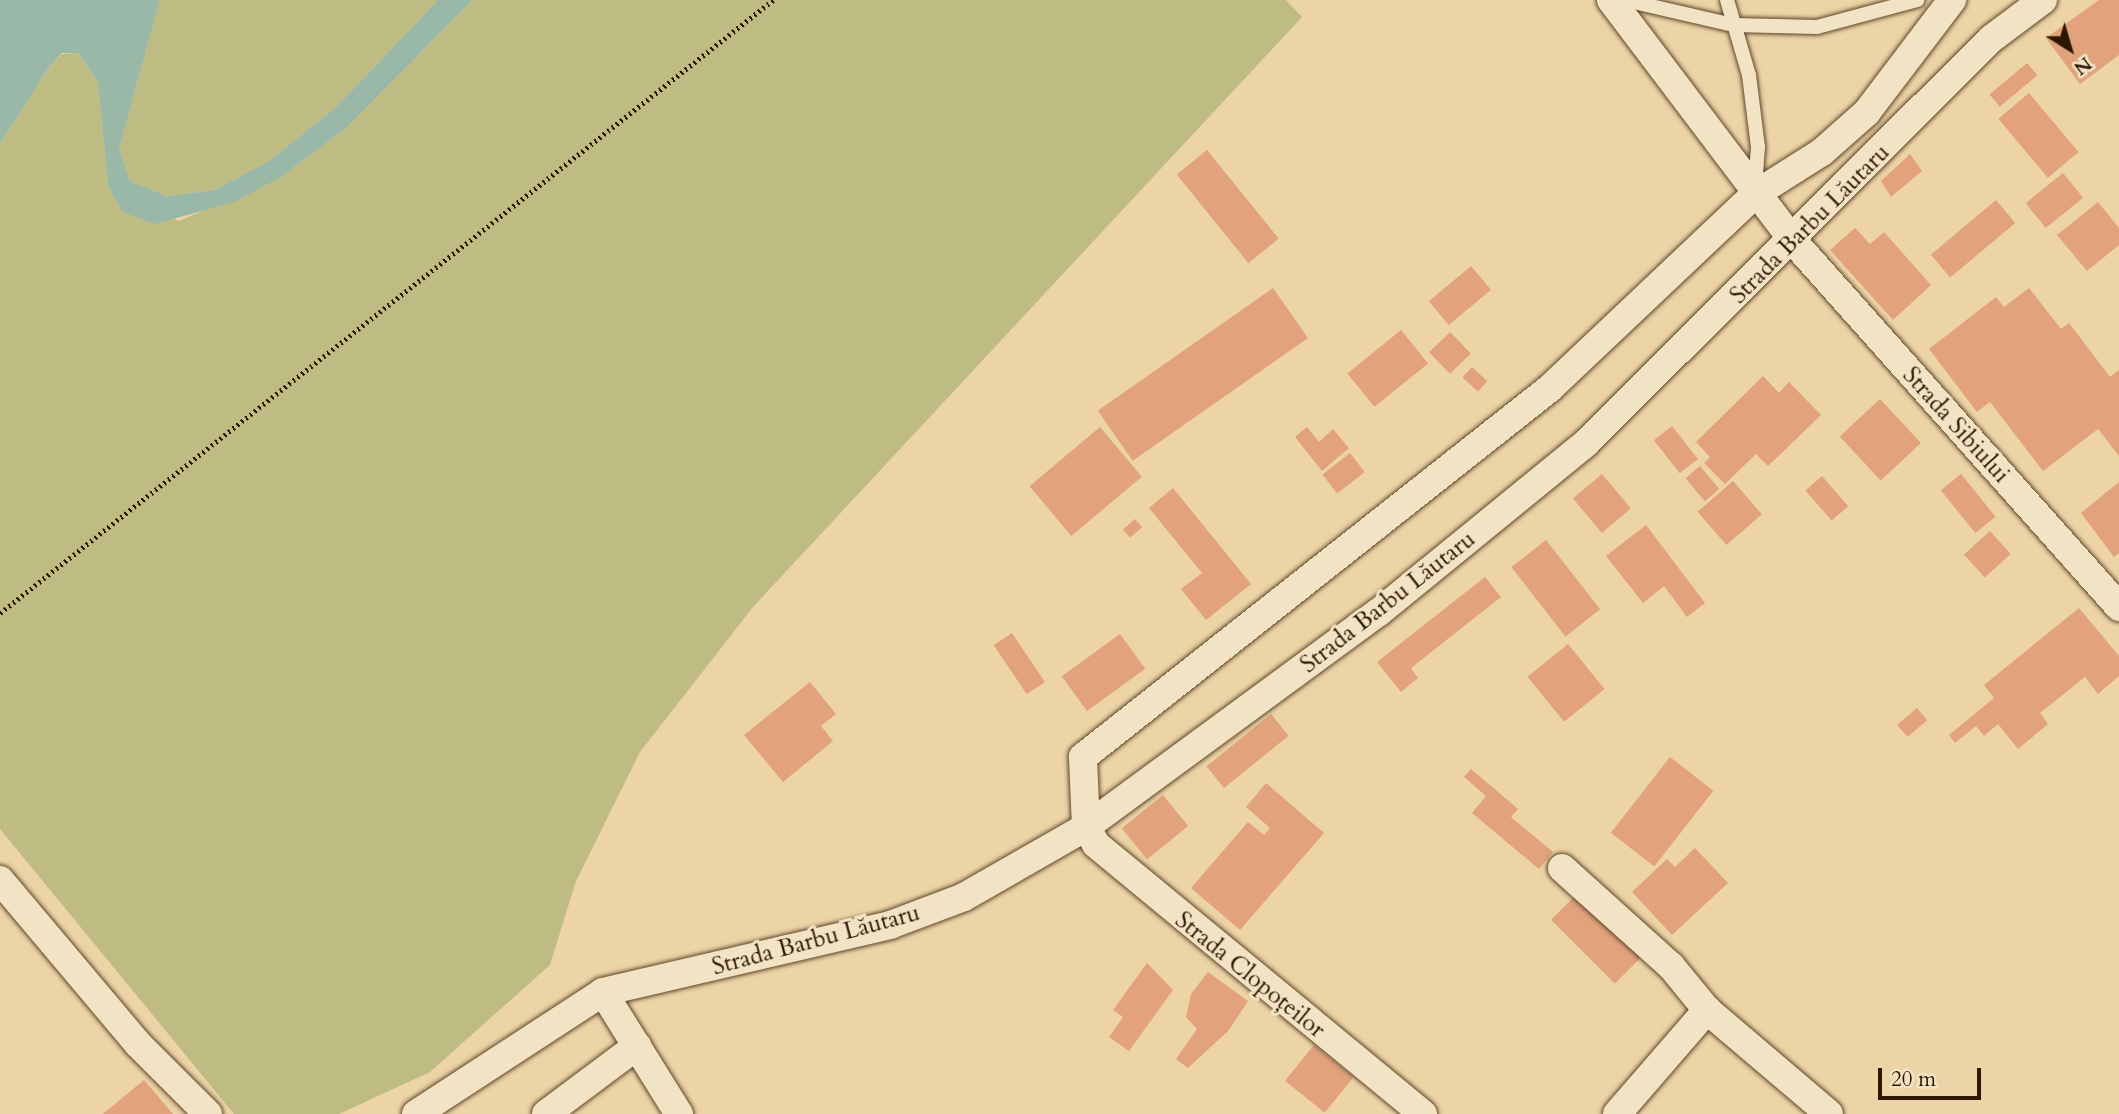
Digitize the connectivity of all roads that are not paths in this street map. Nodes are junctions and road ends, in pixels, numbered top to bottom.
1 (1611, 0) edge
2 (1625, 0) edge
3 (1727, 0) edge
4 (1917, 0) edge
5 (1952, 0) edge
6 (2043, 0) edge
7 (1733, 24) junction
8 (1754, 195) junction
9 (1794, 243) junction
10 (2119, 607) edge
11 (1086, 827) junction
12 (1562, 868) dead end
13 (0, 880) edge
14 (603, 992) junction
15 (1707, 1010) junction
16 (637, 1046) junction
17 (208, 1114) edge
18 (416, 1114) edge
19 (546, 1114) edge
20 (678, 1114) edge
21 (1423, 1114) edge
22 (1617, 1114) edge
23 (1829, 1114) edge

1 - 8 street, Strada Sibiului
2 - 7 lane
3 - 7 lane
4 - 7 lane
5 - 8 street
6 - 9 street, Strada Barbu Lăutaru
7 - 8 lane
8 - 9 street, Strada Sibiului
8 - 11 street
9 - 10 street, Strada Sibiului
9 - 11 street, Strada Barbu Lăutaru
11 - 14 street, Strada Barbu Lăutaru
11 - 21 street, Strada Clopoțeilor
12 - 15 street
13 - 17 street
14 - 16 street
14 - 18 street, Strada Barbu Lăutaru
15 - 22 street
15 - 23 street
16 - 19 street
16 - 20 street

